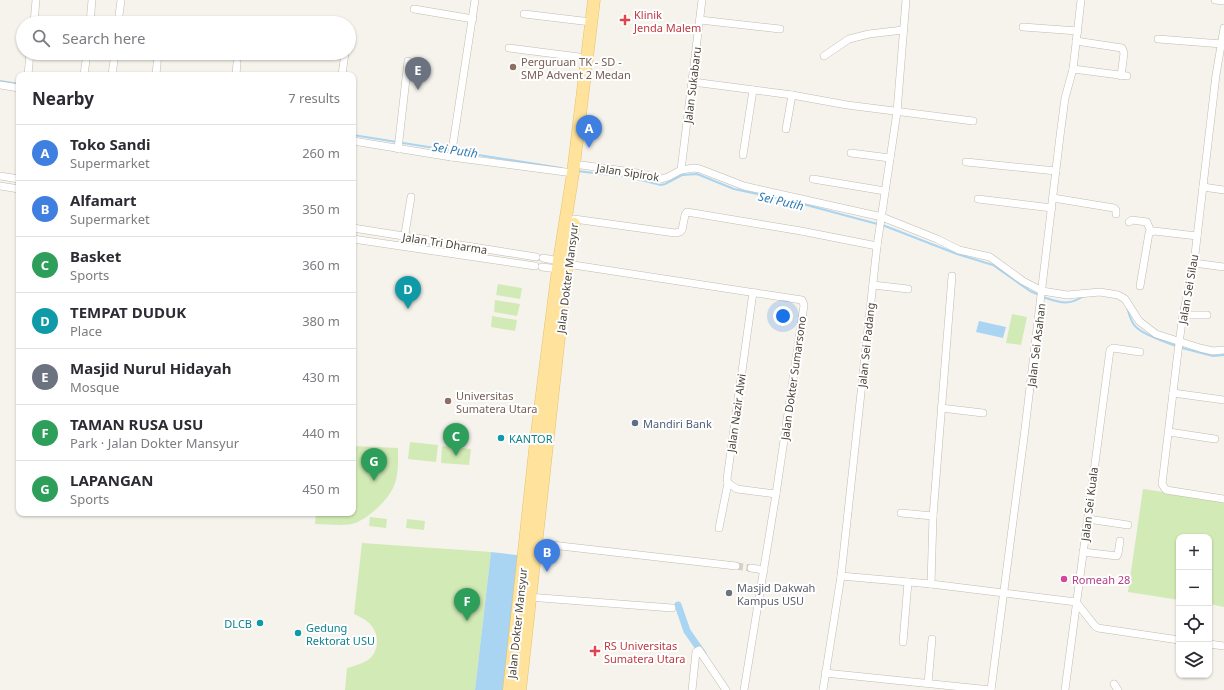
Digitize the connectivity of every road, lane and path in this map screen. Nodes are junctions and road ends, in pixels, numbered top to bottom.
1 (36, 0) edge
2 (92, 0) edge
3 (121, 0) edge
4 (475, 0) edge
5 (594, 0) edge
6 (600, 0) edge
7 (702, 0) edge
8 (906, 0) edge
9 (1081, 0) edge
10 (1215, 0) edge
11 (1224, 2) edge
12 (414, 9) dead end
13 (524, 14) dead end
14 (35, 16) edge
15 (91, 16) edge
16 (119, 16) edge
17 (473, 19) junction
18 (700, 20) junction
19 (591, 22) junction
20 (1023, 27) dead end
21 (780, 29) dead end
22 (1224, 29) edge
23 (903, 30) junction
24 (1078, 31) junction
25 (1158, 39) dead end
26 (1076, 41) junction
27 (1222, 44) junction
28 (509, 48) dead end
29 (824, 56) dead end
30 (1222, 57) edge
31 (587, 58) junction
32 (29, 60) edge
33 (86, 60) edge
34 (113, 60) edge
35 (157, 60) edge
36 (343, 60) edge
37 (408, 61) dead end
38 (237, 63) dead end
39 (1073, 69) junction
40 (28, 72) edge
41 (84, 72) edge
42 (112, 72) edge
43 (156, 72) edge
44 (236, 72) edge
45 (342, 72) edge
46 (693, 82) junction
47 (0, 85) edge
48 (16, 88) edge
49 (753, 90) junction
50 (792, 95) junction
51 (897, 112) junction
52 (973, 122) dead end
53 (786, 129) dead end
54 (356, 141) edge
55 (398, 144) junction
56 (451, 152) junction
57 (851, 153) dead end
58 (743, 155) dead end
59 (890, 158) junction
60 (966, 162) dead end
61 (577, 170) junction
62 (681, 170) junction
63 (1056, 171) junction
64 (0, 176) edge
65 (16, 179) edge
66 (813, 179) dead end
67 (0, 186) edge
68 (1203, 187) junction
69 (16, 189) edge
70 (1224, 190) edge
71 (885, 191) junction
72 (411, 197) dead end
73 (1053, 198) junction
74 (978, 199) dead end
75 (1052, 208) junction
76 (1116, 214) dead end
77 (574, 218) junction
78 (881, 222) junction
79 (1129, 222) dead end
80 (356, 229) edge
81 (1151, 232) junction
82 (1197, 236) junction
83 (405, 237) junction
84 (356, 239) edge
85 (447, 244) junction
86 (877, 246) junction
87 (403, 247) junction
88 (445, 253) junction
89 (1194, 263) junction
90 (561, 265) junction
91 (1224, 267) edge
92 (952, 276) dead end
93 (873, 285) junction
94 (1140, 286) dead end
95 (908, 288) dead end
96 (754, 292) junction
97 (1042, 293) junction
98 (1183, 314) junction
99 (1207, 314) dead end
100 (1179, 342) junction
101 (1224, 350) edge
102 (1140, 352) dead end
103 (1172, 393) junction
104 (1224, 400) edge
105 (941, 408) junction
106 (983, 413) dead end
107 (1169, 432) junction
108 (1215, 439) dead end
109 (728, 483) junction
110 (776, 494) junction
111 (1224, 499) edge
112 (901, 513) dead end
113 (933, 516) junction
114 (1088, 519) junction
115 (1128, 525) dead end
116 (718, 528) dead end
117 (1120, 541) dead end
118 (531, 543) junction
119 (1083, 552) junction
120 (736, 566) tunnel mouth
121 (751, 568) tunnel mouth
122 (764, 570) junction
123 (841, 576) junction
124 (908, 582) junction
125 (931, 584) junction
126 (1003, 593) junction
127 (525, 596) junction
128 (1076, 602) junction
129 (672, 608) dead end
130 (932, 639) dead end
131 (1176, 640) edge
132 (903, 642) dead end
133 (1212, 644) edge
134 (1224, 646) edge
135 (825, 673) junction
136 (928, 684) junction
137 (916, 686) edge
138 (509, 690) edge
139 (520, 690) edge
140 (692, 690) edge
141 (726, 690) edge
142 (744, 690) edge
143 (823, 690) edge
144 (991, 690) edge
145 (1065, 690) edge

1 - 14 street
2 - 15 street
3 - 16 street
4 - 17 street
5 - 19 main road, Jalan Dokter Mansyur
6 - 61 main road, Jalan Dokter Mansyur
7 - 18 street, Jalan Sukabaru
8 - 23 street, Jalan Sei Padang
9 - 24 street, Jalan Sei Asahan
10 - 11 street
12 - 17 street
13 - 19 street
17 - 56 street
18 - 21 street
18 - 46 street, Jalan Sukabaru
19 - 31 main road, Jalan Dokter Mansyur
20 - 24 street
22 - 27 street, Jalan Sei Silau
23 - 29 street
23 - 51 street, Jalan Sei Padang
24 - 26 street, Jalan Sei Asahan
25 - 27 street
26 - 39 street, Jalan Sei Asahan
26 - 39 street
27 - 30 street, Jalan Sei Silau
28 - 31 street
30 - 68 street, Jalan Sei Silau
31 - 61 main road, Jalan Dokter Mansyur
32 - 40 street
33 - 41 street
34 - 42 street
35 - 43 street
36 - 45 street
37 - 55 street
38 - 44 street
39 - 63 street, Jalan Sei Asahan
46 - 49 street
46 - 62 street, Jalan Sukabaru
47 - 48 street
49 - 50 street
49 - 58 street
50 - 51 street
50 - 53 street
51 - 52 street
51 - 59 street, Jalan Sei Padang
54 - 55 street, Jalan Sipirok
55 - 56 street, Jalan Sipirok
56 - 61 street, Jalan Sipirok
57 - 59 street
59 - 71 street, Jalan Sei Padang
60 - 63 street
61 - 62 street, Jalan Sipirok
61 - 77 main road, Jalan Dokter Mansyur
61 - 90 main road, Jalan Dokter Mansyur
62 - 78 street, Jalan Sipirok
63 - 73 street, Jalan Sei Asahan
64 - 65 street
66 - 71 street
67 - 69 street
68 - 70 street
68 - 82 street, Jalan Sei Silau
71 - 78 street, Jalan Sei Padang
72 - 83 street
73 - 75 street, Jalan Sei Asahan
73 - 76 street
74 - 75 street
75 - 97 street, Jalan Sei Asahan
77 - 86 street
77 - 90 main road, Jalan Dokter Mansyur
78 - 86 street, Jalan Sei Padang
78 - 97 street, Jalan Sipirok
79 - 81 street
80 - 83 street, Jalan Tri Dharma
81 - 82 street
81 - 94 street
82 - 89 street, Jalan Sei Silau
83 - 85 street, Jalan Tri Dharma
83 - 87 street
84 - 87 street, Jalan Tri Dharma
85 - 88 street
85 - 90 street, Jalan Tri Dharma
86 - 93 street, Jalan Sei Padang
87 - 88 street, Jalan Tri Dharma
88 - 90 street, Jalan Tri Dharma
89 - 91 street
89 - 98 street, Jalan Sei Silau
90 - 96 street, Jalan Dokter Sumarsono
90 - 118 main road, Jalan Dokter Mansyur
92 - 105 street
93 - 95 street
93 - 123 street, Jalan Sei Padang
96 - 109 street, Jalan Nazir Alwi
96 - 110 street, Jalan Dokter Sumarsono
97 - 100 street, Jalan Sipirok
97 - 126 street, Jalan Sei Asahan
98 - 99 street
98 - 100 street, Jalan Sei Silau
100 - 101 street, Jalan Sipirok
100 - 103 street, Jalan Sei Silau
102 - 114 street, Jalan Sei Kuala
103 - 104 street
103 - 107 street, Jalan Sei Silau
105 - 106 street
105 - 113 street
107 - 108 street
107 - 111 street, Jalan Sei Silau
109 - 110 street
109 - 116 street, Jalan Nazir Alwi
110 - 122 street, Jalan Dokter Sumarsono
112 - 113 street
113 - 125 street
114 - 115 street
114 - 119 street, Jalan Sei Kuala
117 - 119 street
118 - 120 street
118 - 127 main road, Jalan Dokter Mansyur
119 - 128 street, Jalan Sei Kuala
121 - 122 street
122 - 142 street, Jalan Dokter Sumarsono
123 - 124 street
123 - 135 street, Jalan Sei Padang
124 - 125 street
124 - 132 street
125 - 126 street
126 - 128 street
126 - 144 street, Jalan Sei Asahan
127 - 129 street
127 - 138 main road, Jalan Dokter Mansyur
127 - 139 main road, Jalan Dokter Mansyur
128 - 131 street
128 - 145 street, Jalan Sei Kuala
130 - 136 street
133 - 134 street
135 - 137 street
135 - 143 street, Jalan Sei Padang
136 - 137 street
136 - 144 street
140 - 141 street

